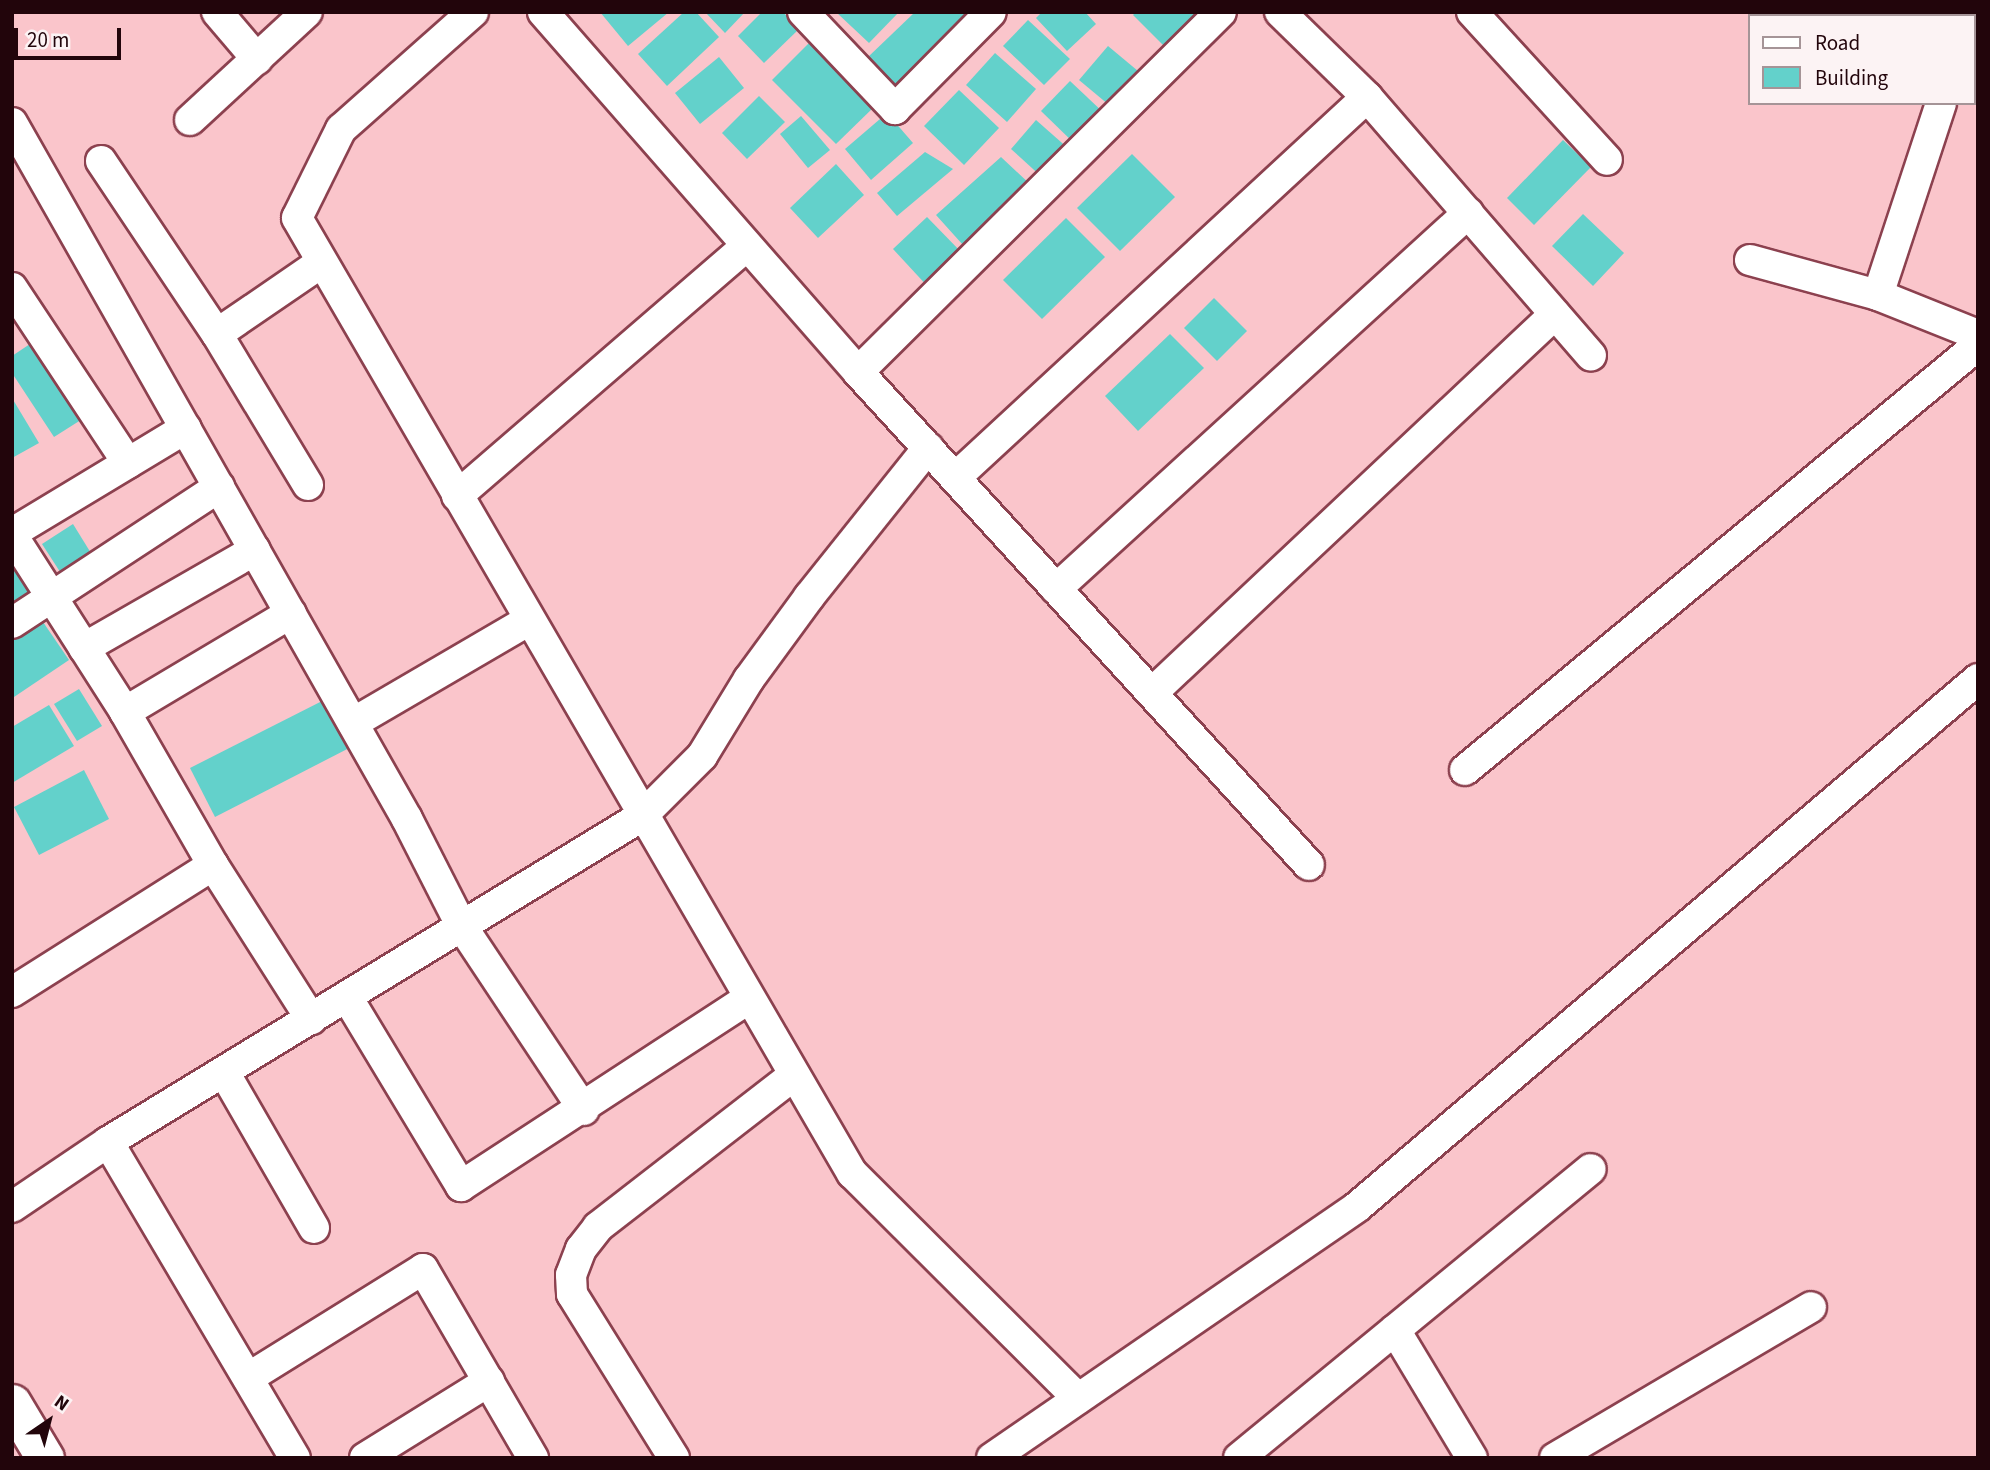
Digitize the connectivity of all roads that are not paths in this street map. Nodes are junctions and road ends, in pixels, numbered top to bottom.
1 (217, 12) edge
2 (307, 12) edge
3 (473, 12) edge
4 (543, 12) edge
5 (803, 12) edge
6 (991, 12) edge
7 (1221, 12) edge
8 (1280, 12) edge
9 (1472, 12) edge
10 (257, 59) junction
11 (1367, 97) junction
12 (1940, 105) edge
13 (190, 120) dead end
14 (12, 123) edge
15 (1608, 160) dead end
16 (101, 161) dead end
17 (1468, 213) junction
18 (747, 246) junction
19 (1750, 260) dead end
20 (322, 262) junction
21 (12, 288) edge
22 (1878, 295) junction
23 (1555, 314) junction
24 (217, 334) junction
25 (1978, 335) edge
26 (1978, 345) edge
27 (1591, 356) dead end
28 (858, 372) junction
29 (186, 428) junction
30 (928, 448) junction
31 (128, 463) junction
32 (955, 478) junction
33 (308, 485) dead end
34 (219, 486) junction
35 (457, 496) junction
36 (12, 534) edge
37 (255, 550) junction
38 (1056, 589) junction
39 (52, 597) junction
40 (291, 613) junction
41 (529, 620) junction
42 (12, 623) edge
43 (84, 648) junction
44 (1978, 679) edge
45 (1152, 693) junction
46 (125, 712) junction
47 (353, 723) junction
48 (1465, 771) dead end
49 (642, 816) junction
50 (213, 865) junction
51 (1309, 865) dead end
52 (461, 925) junction
53 (12, 992) edge
54 (347, 996) junction
55 (749, 998) junction
56 (311, 1019) junction
57 (224, 1072) junction
58 (794, 1075) junction
59 (584, 1110) junction
60 (108, 1142) junction
61 (1591, 1169) dead end
62 (12, 1207) edge
63 (314, 1228) dead end
64 (1811, 1307) dead end
65 (1395, 1330) junction
66 (248, 1378) junction
67 (489, 1381) junction
68 (1078, 1398) junction
69 (12, 1403) edge
70 (45, 1458) edge
71 (295, 1458) edge
72 (365, 1458) edge
73 (533, 1458) edge
74 (674, 1458) edge
75 (992, 1458) edge
76 (1239, 1458) edge
77 (1472, 1458) edge
78 (1555, 1458) edge

1 - 10 street
2 - 10 street
3 - 20 street
4 - 18 street
5 - 6 street
7 - 28 street
8 - 11 street
9 - 15 street
10 - 13 street
11 - 17 street
11 - 32 street
12 - 22 street
14 - 29 street
16 - 24 street
17 - 23 street
17 - 38 street
18 - 28 street
18 - 35 street
19 - 22 street
20 - 24 street
20 - 35 street
21 - 31 street
22 - 25 street
23 - 27 street
23 - 45 street
24 - 33 street
26 - 48 street
28 - 30 street
29 - 31 street
29 - 34 street
30 - 32 street
30 - 49 street
31 - 36 street
32 - 38 street
34 - 37 street
34 - 39 street
35 - 41 street
36 - 39 street
37 - 40 street
37 - 43 street
38 - 45 street
39 - 42 street
39 - 43 street
40 - 46 street
40 - 47 street
41 - 47 street
41 - 49 street
43 - 46 street
44 - 68 street
45 - 51 street
46 - 50 street
47 - 52 street
49 - 52 street
49 - 55 street
50 - 53 street
50 - 56 street
52 - 54 street
52 - 59 street
54 - 56 street
54 - 59 street
55 - 58 street
55 - 59 street
56 - 57 street
57 - 60 street
57 - 63 street
58 - 68 street
58 - 74 street
60 - 62 street
60 - 66 street
61 - 65 street
64 - 78 street
65 - 76 street
65 - 77 street
66 - 67 street
66 - 71 street
67 - 72 street
67 - 73 street
68 - 75 street
69 - 70 street

